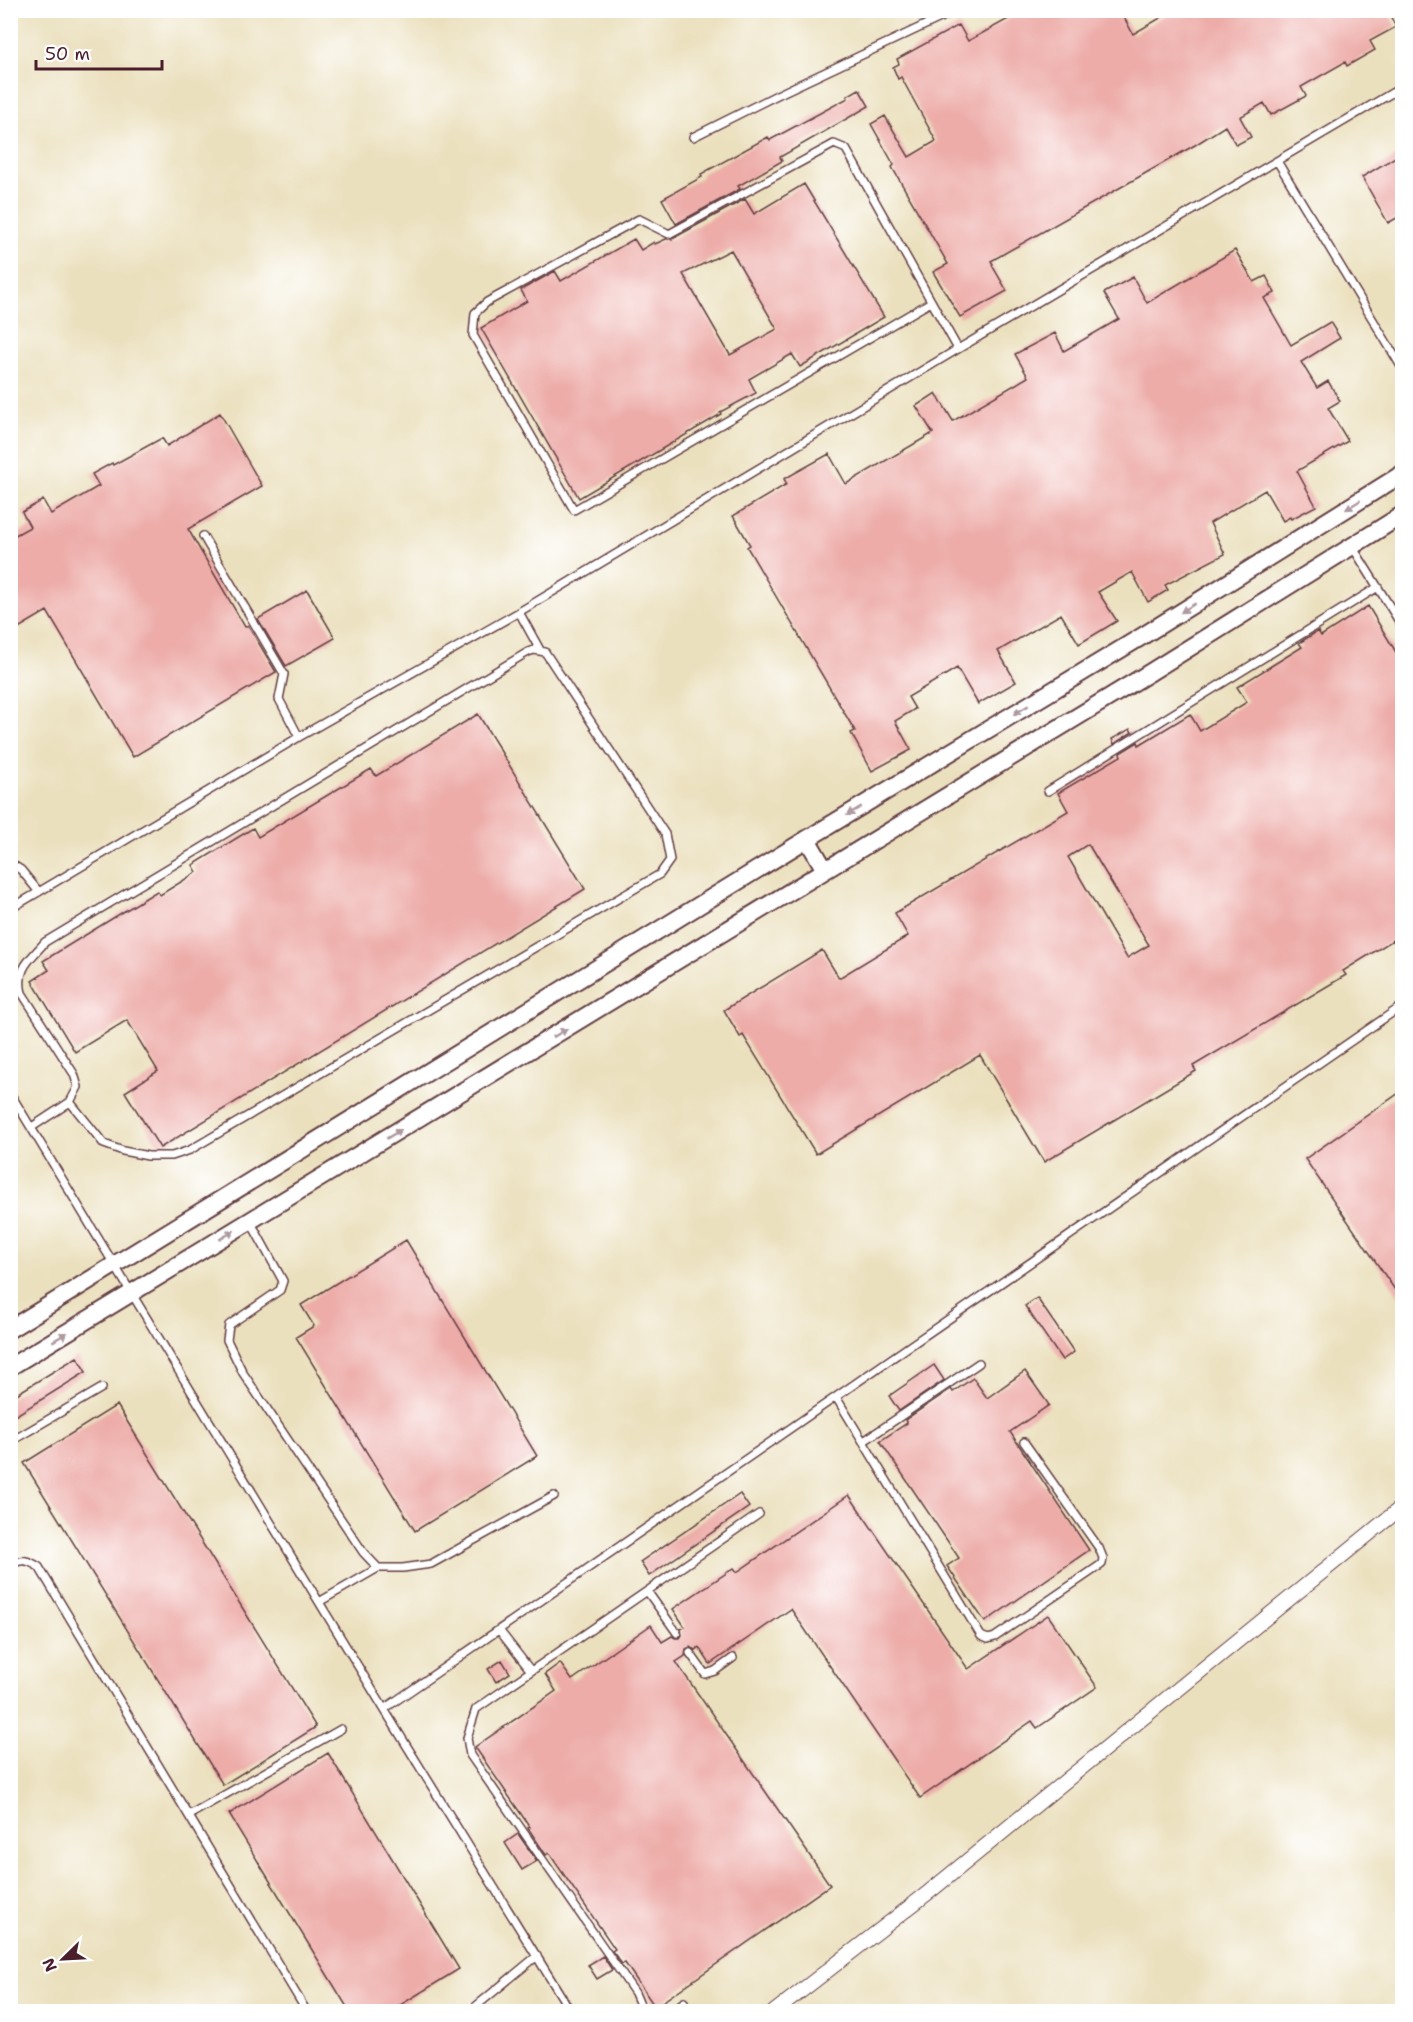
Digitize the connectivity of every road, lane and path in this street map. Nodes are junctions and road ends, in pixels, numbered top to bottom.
1 (957, 10) edge
2 (1402, 87) edge
3 (693, 136) dead end
4 (1277, 161) junction
5 (931, 302) junction
6 (958, 349) junction
7 (1402, 368) edge
8 (1402, 474) edge
9 (1402, 515) edge
10 (203, 536) dead end
11 (1352, 546) junction
12 (1378, 587) junction
13 (519, 612) junction
14 (1402, 626) edge
15 (540, 650) junction
16 (299, 736) junction
17 (1048, 791) dead end
18 (807, 839) junction
19 (10, 863) edge
20 (825, 870) junction
21 (39, 892) junction
22 (10, 909) edge
23 (1402, 1006) edge
24 (10, 1093) edge
25 (70, 1102) junction
26 (32, 1127) junction
27 (250, 1221) junction
28 (115, 1265) junction
29 (133, 1293) junction
30 (10, 1329) edge
31 (980, 1363) dead end
32 (10, 1367) edge
33 (102, 1388) dead end
34 (836, 1397) junction
35 (864, 1441) junction
36 (10, 1442) edge
37 (1024, 1442) dead end
38 (554, 1496) dead end
39 (1401, 1511) edge
40 (759, 1514) dead end
41 (10, 1565) edge
42 (378, 1568) junction
43 (647, 1591) junction
44 (319, 1602) junction
45 (499, 1630) junction
46 (676, 1633) dead end
47 (690, 1653) dead end
48 (733, 1658) dead end
49 (531, 1671) junction
50 (384, 1709) junction
51 (341, 1729) dead end
52 (189, 1815) junction
53 (537, 1956) junction
54 (684, 2002) dead end
55 (307, 2012) edge
56 (469, 2012) edge
57 (571, 2012) edge
58 (643, 2012) edge
59 (670, 2012) edge
60 (774, 2012) edge

1 - 3 lane
2 - 4 lane
4 - 6 lane
4 - 7 lane
5 - 5 lane
5 - 6 lane
6 - 13 lane
8 -> 18 street
9 - 11 street
10 - 16 lane
11 - 12 lane
11 - 20 street
12 - 14 lane
12 - 17 lane
13 - 15 lane
13 - 16 lane
15 - 25 lane
15 - 25 lane
16 - 21 lane
18 - 20 street
18 - 28 street
19 - 21 lane
27 -> 20 street
21 - 22 lane
23 - 34 lane
24 - 26 lane
25 - 26 lane
26 - 28 lane
29 -> 27 street
27 - 42 lane
28 - 29 lane
28 - 30 street
32 -> 29 street
29 - 44 lane
31 - 35 lane
33 - 36 lane
34 - 35 lane
34 - 45 lane
35 - 37 lane
38 - 42 lane
39 - 60 street
40 - 43 lane
41 - 52 lane
42 - 44 lane
43 - 46 lane
43 - 49 lane
44 - 50 lane
45 - 49 lane
45 - 50 lane
47 - 48 lane
49 - 58 lane
50 - 53 lane
51 - 52 lane
52 - 55 lane
53 - 56 lane
53 - 57 lane
54 - 59 lane

